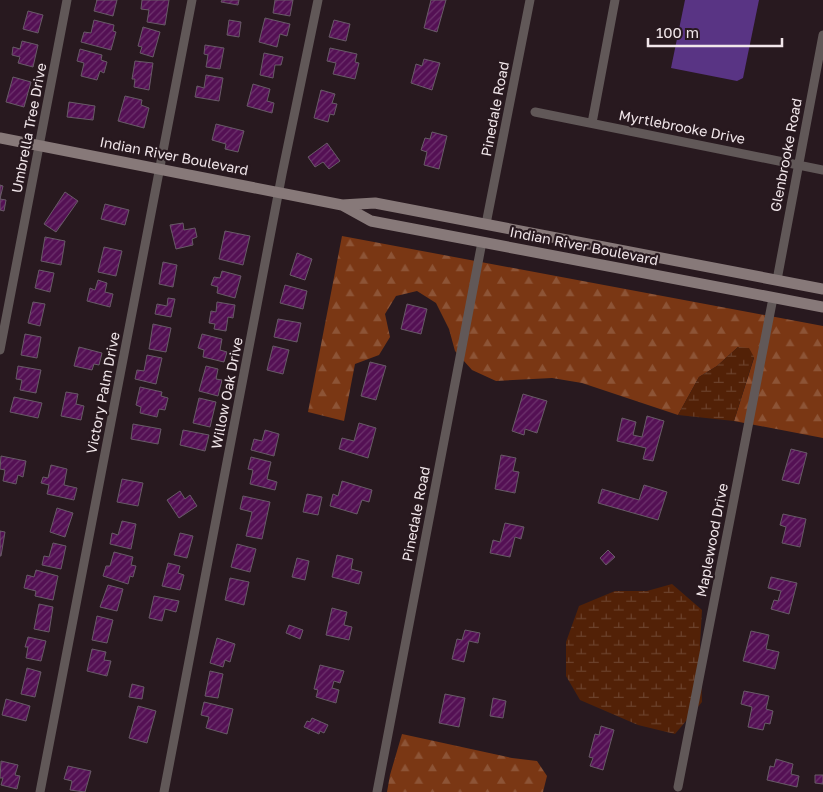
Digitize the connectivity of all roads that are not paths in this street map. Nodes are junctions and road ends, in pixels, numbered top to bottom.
1 (67, 0) edge
2 (192, 0) edge
3 (318, 0) edge
4 (530, 0) edge
5 (615, 0) edge
6 (823, 35) edge
7 (535, 112) dead end
8 (592, 123) junction
9 (0, 138) edge
10 (39, 145) junction
11 (798, 164) junction
12 (159, 169) junction
13 (823, 170) edge
14 (279, 192) junction
15 (342, 205) junction
16 (486, 224) junction
17 (482, 242) junction
18 (777, 280) junction
19 (800, 284) junction
20 (823, 289) edge
21 (749, 293) junction
22 (773, 298) junction
23 (823, 307) edge
24 (0, 350) edge
25 (678, 787) dead end
26 (40, 792) edge
27 (164, 792) edge
28 (377, 792) edge

1 - 10 street, Umbrella Tree Drive
2 - 12 street, Victory Palm Drive
3 - 14 street, Willow Oak Drive
4 - 16 street, Pinedale Road
5 - 8 street
6 - 11 street, Glenbrooke Road
7 - 8 street, Myrtlebrooke Drive
8 - 11 street, Myrtlebrooke Drive
9 - 10 main road, Indian River Boulevard
10 - 12 main road, Indian River Boulevard
10 - 24 street, Umbrella Tree Drive
11 - 13 street, Myrtlebrooke Drive
11 - 18 street, Glenbrooke Road
12 - 14 main road, Indian River Boulevard
12 - 26 street, Victory Palm Drive
14 - 15 main road, Indian River Boulevard
14 - 27 street, Willow Oak Drive
15 - 16 main road, Indian River Boulevard
15 - 17 main road, Indian River Boulevard
16 - 18 main road, Indian River Boulevard
17 - 21 main road, Indian River Boulevard
17 - 28 street, Pinedale Road
18 - 19 main road, Indian River Boulevard
18 - 21 main road
19 - 20 main road, Indian River Boulevard
19 - 22 main road
21 - 22 main road, Indian River Boulevard
22 - 23 main road, Indian River Boulevard
22 - 25 street, Maplewood Drive

